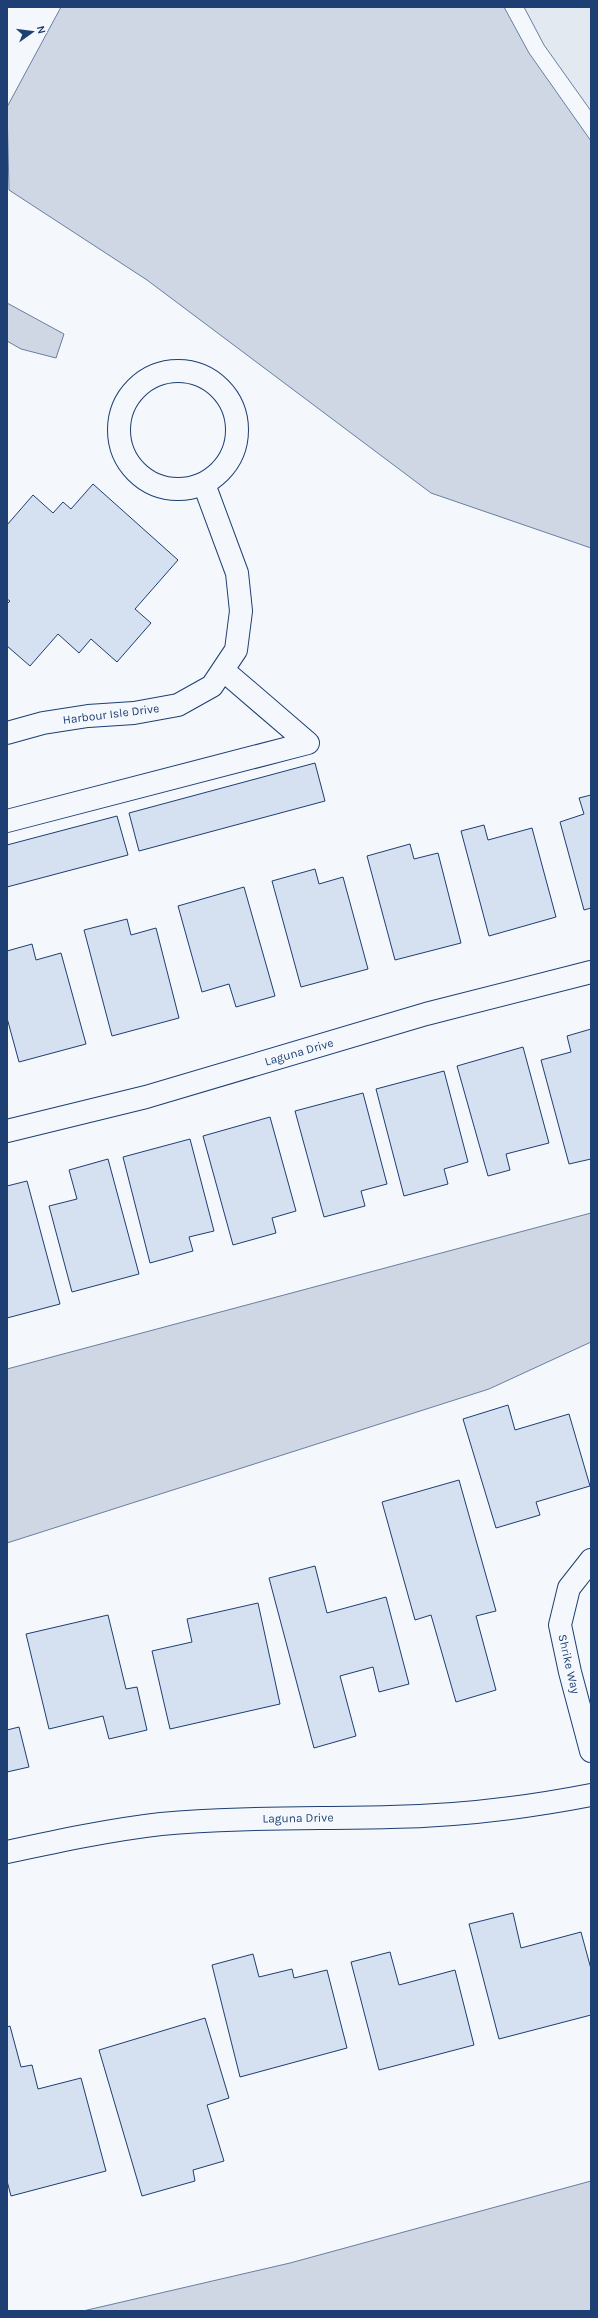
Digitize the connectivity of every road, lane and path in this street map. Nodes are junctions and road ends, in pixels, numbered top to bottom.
1 (204, 484) junction
2 (223, 670) junction
3 (7, 733) edge
4 (7, 821) edge
5 (591, 972) edge
6 (7, 1131) edge
7 (591, 1560) edge
8 (591, 1751) edge
9 (591, 1795) edge
10 (7, 1852) edge

1 - 1 street
1 - 2 street, Harbour Isle Drive
2 - 3 street, Harbour Isle Drive
2 - 4 street
5 - 6 street, Laguna Drive
7 - 8 street, Shrike Way
9 - 10 street, Laguna Drive

